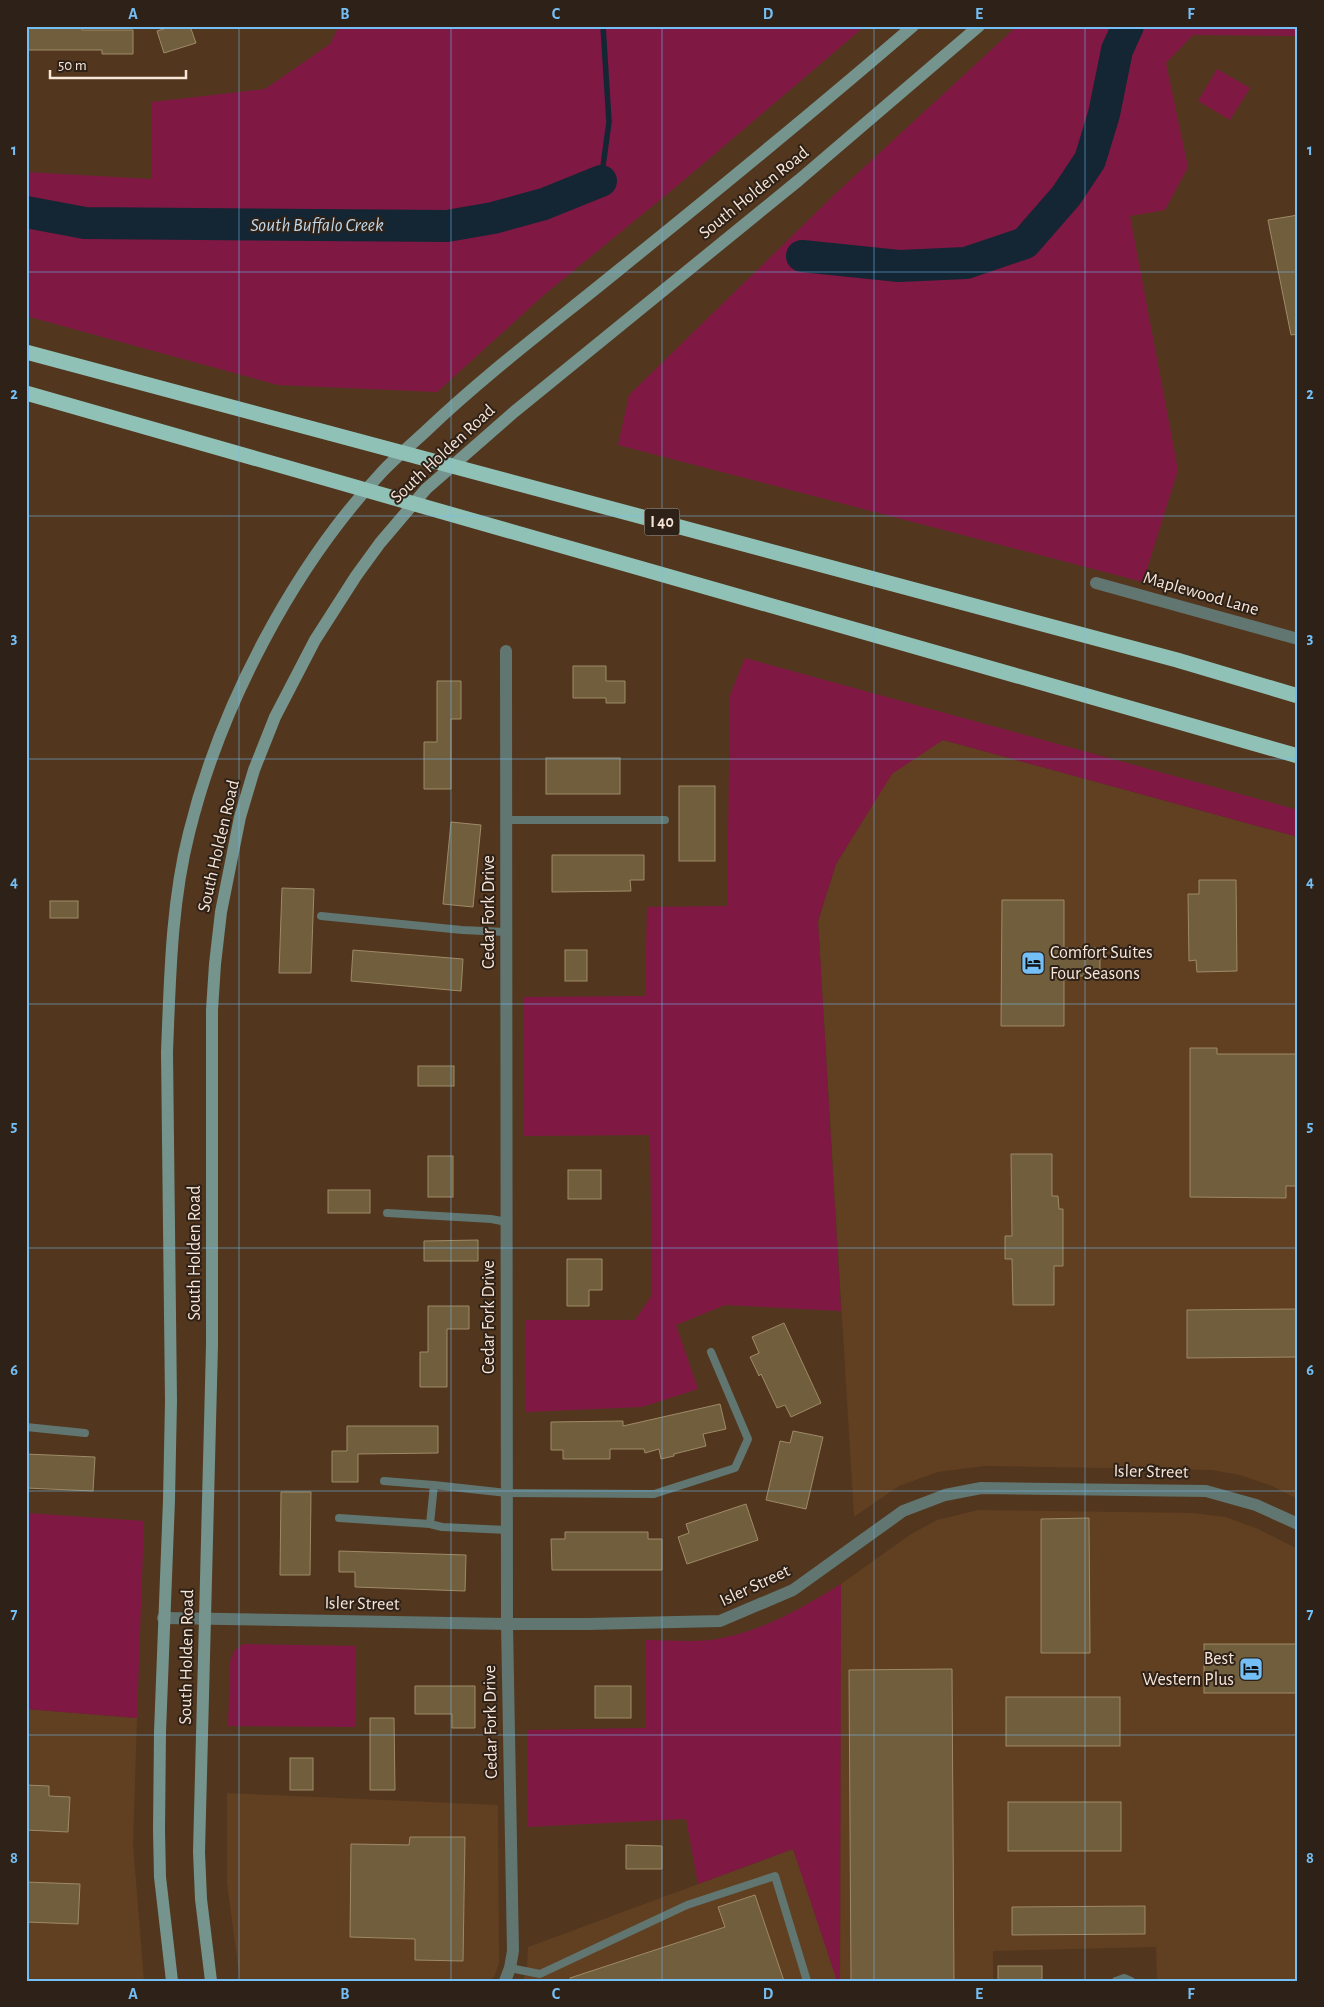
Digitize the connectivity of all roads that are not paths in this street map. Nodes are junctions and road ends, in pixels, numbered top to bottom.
1 (913, 26) edge
2 (979, 26) edge
3 (26, 352) edge
4 (26, 393) edge
5 (1096, 583) dead end
6 (1298, 639) edge
7 (506, 652) dead end
8 (1298, 696) edge
9 (1298, 756) edge
10 (506, 820) junction
11 (666, 820) dead end
12 (321, 916) dead end
13 (506, 932) junction
14 (387, 1213) dead end
15 (507, 1222) junction
16 (712, 1352) dead end
17 (26, 1427) edge
18 (85, 1433) dead end
19 (384, 1481) dead end
20 (434, 1485) junction
21 (507, 1492) junction
22 (339, 1518) dead end
23 (430, 1524) junction
24 (1298, 1524) edge
25 (507, 1530) junction
26 (163, 1618) junction
27 (205, 1619) junction
28 (507, 1624) junction
29 (510, 1968) junction
30 (541, 1978) edge
31 (172, 1981) edge
32 (211, 1981) edge
33 (505, 1981) edge
34 (807, 1981) edge
35 (1116, 1981) edge
36 (1131, 1981) edge

1 - 26 main road, South Holden Road
2 - 27 main road, South Holden Road
3 - 8 highway, I 40
4 - 9 highway
5 - 6 street, Maplewood Lane
7 - 10 street, Cedar Fork Drive
10 - 11 lane
10 - 13 street, Cedar Fork Drive
12 - 13 lane
13 - 15 street, Cedar Fork Drive
14 - 15 lane
15 - 21 street, Cedar Fork Drive
16 - 21 lane
17 - 18 lane
19 - 20 lane
20 - 21 lane
20 - 23 lane
21 - 25 street, Cedar Fork Drive
22 - 23 lane
23 - 25 lane
24 - 28 street, Isler Street
25 - 28 street, Cedar Fork Drive
26 - 27 street, Isler Street
26 - 31 main road, South Holden Road
27 - 28 street, Isler Street
27 - 32 main road, South Holden Road
28 - 29 street, Cedar Fork Drive
29 - 30 lane
29 - 33 street, Cedar Fork Drive
30 - 34 lane
35 - 36 lane

